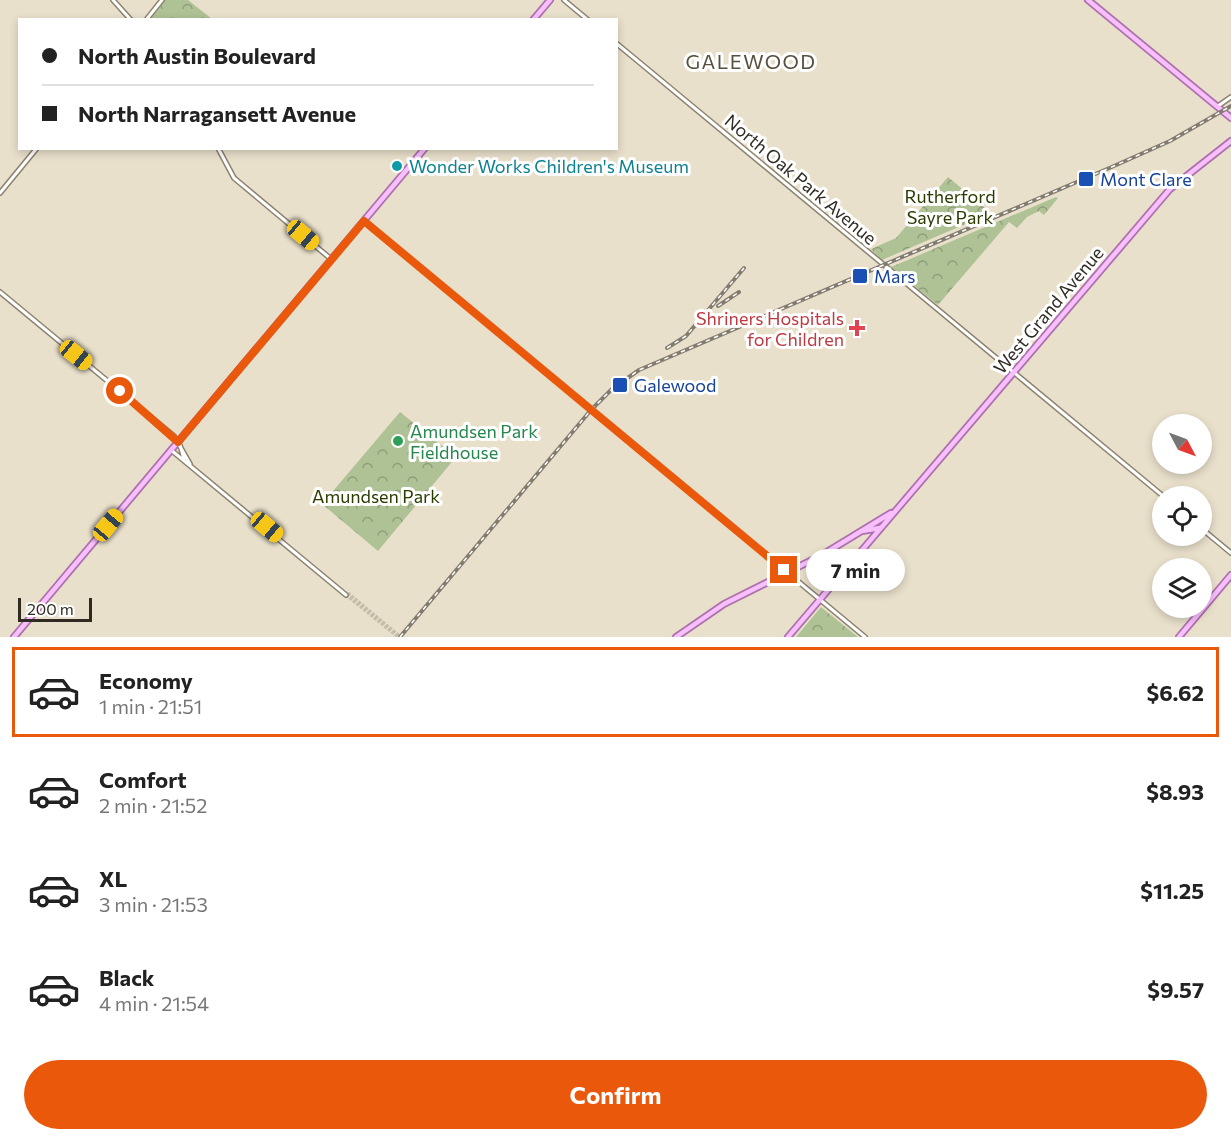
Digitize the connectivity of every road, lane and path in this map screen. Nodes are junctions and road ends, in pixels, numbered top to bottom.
1 (113, 0) edge
2 (162, 0) edge
3 (550, 0) edge
4 (564, 0) edge
5 (1088, 0) edge
6 (129, 18) edge
7 (148, 18) edge
8 (535, 18) edge
9 (586, 18) edge
10 (618, 45) edge
11 (1231, 97) edge
12 (1217, 107) junction
13 (1231, 118) edge
14 (1231, 141) edge
15 (35, 150) edge
16 (219, 150) edge
17 (423, 150) edge
18 (0, 193) edge
19 (364, 221) junction
20 (331, 260) junction
21 (0, 292) edge
22 (1013, 372) junction
23 (179, 443) junction
24 (171, 450) junction
25 (184, 460) junction
26 (190, 464) junction
27 (1152, 487) edge
28 (898, 508) junction
29 (880, 528) junction
30 (864, 531) junction
31 (855, 532) junction
32 (1212, 537) edge
33 (869, 541) junction
34 (1231, 553) edge
35 (787, 573) junction
36 (1231, 575) edge
37 (347, 594) tunnel mouth
38 (819, 600) junction
39 (14, 637) edge
40 (676, 637) edge
41 (788, 637) edge
42 (865, 637) edge
43 (1179, 637) edge

1 - 6 street
2 - 7 street
3 - 8 main road
4 - 9 street
5 - 12 main road
10 - 22 street, North Oak Park Avenue
11 - 12 street
12 - 13 main road
14 - 22 main road, West Grand Avenue
15 - 18 street
16 - 20 street
17 - 19 main road
19 - 20 main road
19 - 35 street
20 - 23 main road
21 - 23 street
22 - 27 street, North Oak Park Avenue
22 - 28 main road, West Grand Avenue
23 - 24 main road
23 - 25 street
23 - 26 street
24 - 25 street
24 - 39 main road
25 - 26 street
26 - 37 street
28 - 29 main road, West Grand Avenue
28 - 31 main road, West Grand Avenue
29 - 30 main road
29 - 33 main road, West Grand Avenue
30 - 31 main road
30 - 33 main road
31 - 35 main road, West Grand Avenue
32 - 34 street
33 - 38 main road, West Grand Avenue
35 - 38 street
35 - 40 main road, West Grand Avenue
36 - 43 main road
38 - 41 main road, West Grand Avenue
38 - 42 street

